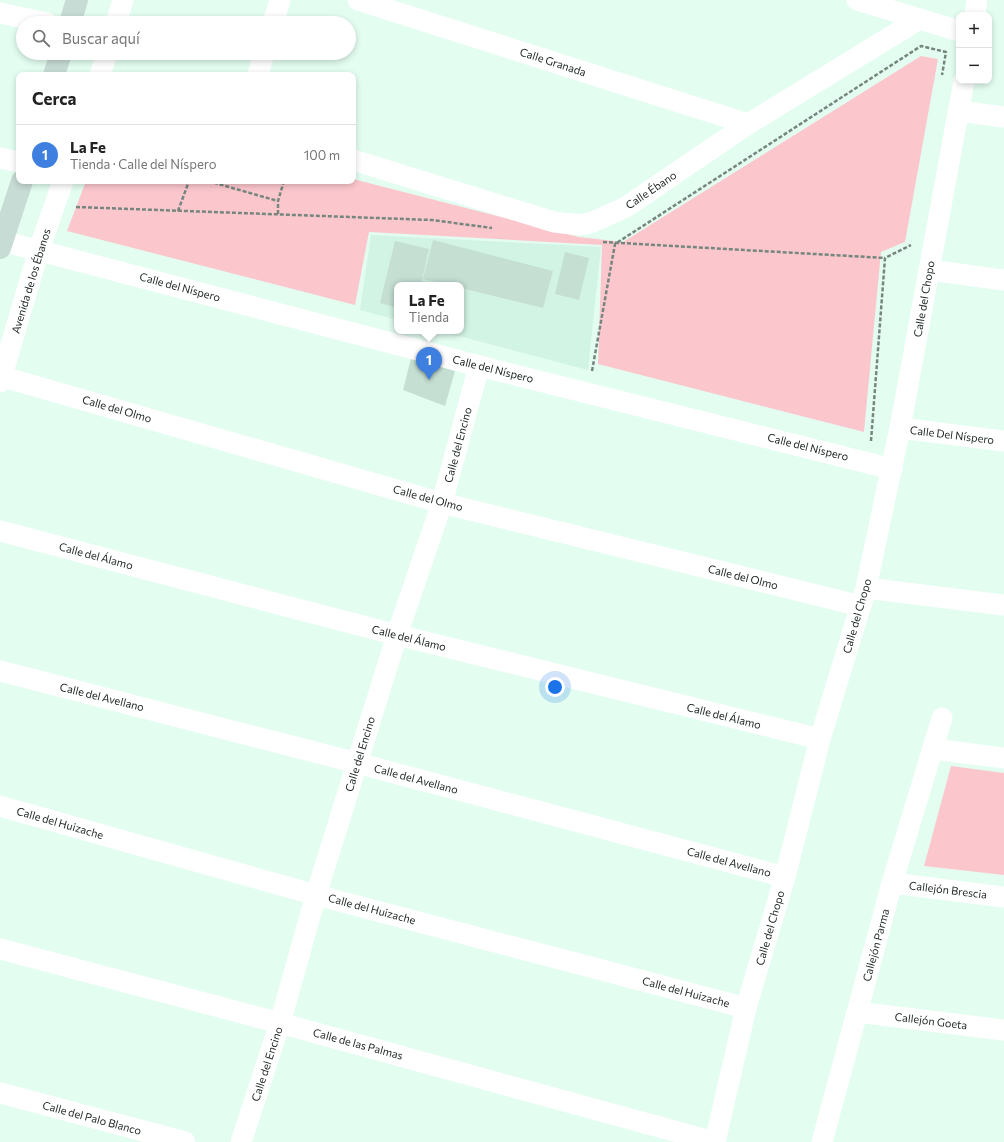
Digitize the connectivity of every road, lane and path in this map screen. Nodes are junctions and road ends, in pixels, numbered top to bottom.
1 (77, 0) edge
2 (123, 0) edge
3 (280, 0) edge
4 (358, 0) edge
5 (857, 0) edge
6 (977, 0) edge
7 (975, 12) edge
8 (0, 13) edge
9 (16, 16) edge
10 (72, 16) edge
11 (118, 16) edge
12 (275, 16) edge
13 (918, 20) junction
14 (956, 29) edge
15 (59, 60) edge
16 (105, 60) edge
17 (262, 60) edge
18 (55, 72) edge
19 (101, 72) edge
20 (259, 72) edge
21 (940, 83) dead end
22 (964, 84) edge
23 (959, 112) junction
24 (1004, 117) edge
25 (748, 124) junction
26 (0, 158) edge
27 (16, 161) edge
28 (356, 161) edge
29 (21, 184) edge
30 (62, 184) edge
31 (188, 184) edge
32 (218, 184) edge
33 (283, 184) edge
34 (278, 201) junction
35 (76, 202) dead end
36 (178, 211) junction
37 (278, 214) junction
38 (496, 228) dead end
39 (913, 238) dead end
40 (600, 242) dead end
41 (615, 244) junction
42 (1, 245) edge
43 (39, 250) junction
44 (885, 258) junction
45 (929, 270) junction
46 (1004, 280) edge
47 (480, 366) junction
48 (584, 369) dead end
49 (592, 371) junction
50 (600, 373) dead end
51 (1, 378) edge
52 (900, 428) junction
53 (863, 440) dead end
54 (1004, 441) edge
55 (892, 468) junction
56 (442, 503) junction
57 (0, 531) edge
58 (863, 597) junction
59 (1004, 605) edge
60 (397, 635) junction
61 (0, 671) edge
62 (942, 718) dead end
63 (820, 739) junction
64 (934, 750) junction
65 (1004, 758) edge
66 (357, 763) junction
67 (0, 806) edge
68 (785, 877) junction
69 (892, 883) junction
70 (316, 895) junction
71 (1004, 897) edge
72 (0, 949) edge
73 (746, 1008) junction
74 (857, 1012) junction
75 (280, 1023) junction
76 (1004, 1030) edge
77 (0, 1093) edge
78 (185, 1142) edge
79 (241, 1142) edge
80 (715, 1142) edge
81 (822, 1142) edge

1 - 10 street
2 - 11 street
3 - 12 street
4 - 25 street, Calle Granada
5 - 13 street
6 - 7 street
8 - 9 street
13 - 14 street
13 - 25 street, Calle Ébano
15 - 18 street
16 - 19 street
17 - 20 street
21 - 41 path
22 - 23 street, Calle del Chopo
23 - 24 street
23 - 45 street, Calle del Chopo
25 - 28 street, Calle Ébano
26 - 27 street
29 - 42 street
30 - 43 street, Avenida de los Ébanos
31 - 36 path
32 - 34 path
33 - 34 path
34 - 37 path
35 - 36 path
36 - 37 path
37 - 38 path
39 - 44 path
40 - 41 path
41 - 44 path
41 - 49 path
42 - 43 street, Calle del Níspero
43 - 47 street, Calle del Níspero
43 - 51 street, Avenida de los Ébanos
44 - 53 path
45 - 46 street
45 - 52 street, Calle del Chopo
47 - 55 street, Calle del Níspero
47 - 56 street, Calle del Encino
48 - 49 path
49 - 50 path
51 - 56 street, Calle del Olmo
52 - 54 street, Calle Del Níspero
52 - 55 street, Calle del Chopo
55 - 58 street, Calle del Chopo
56 - 58 street, Calle del Olmo
56 - 60 street, Calle del Encino
57 - 60 street, Calle del Álamo
58 - 59 street, Calle del Olmo
58 - 63 street, Calle del Chopo
60 - 63 street, Calle del Álamo
60 - 66 street, Calle del Encino
61 - 66 street, Calle del Avellano
62 - 64 street, Callejón Parma
63 - 68 street, Calle del Chopo
64 - 65 street
64 - 69 street, Callejón Parma
66 - 68 street, Calle del Avellano
66 - 70 street, Calle del Encino
67 - 70 street, Calle del Huizache
68 - 73 street, Calle del Chopo
69 - 71 street, Callejón Brescia
69 - 74 street, Callejón Parma
70 - 73 street, Calle del Huizache
70 - 75 street, Calle del Encino
72 - 75 street, Calle de las Palmas
73 - 80 street, Calle del Chopo
74 - 76 street, Callejón Goeta
74 - 81 street, Callejón Parma
75 - 79 street, Calle del Encino
75 - 80 street, Calle de las Palmas
77 - 78 street, Calle del Palo Blanco

